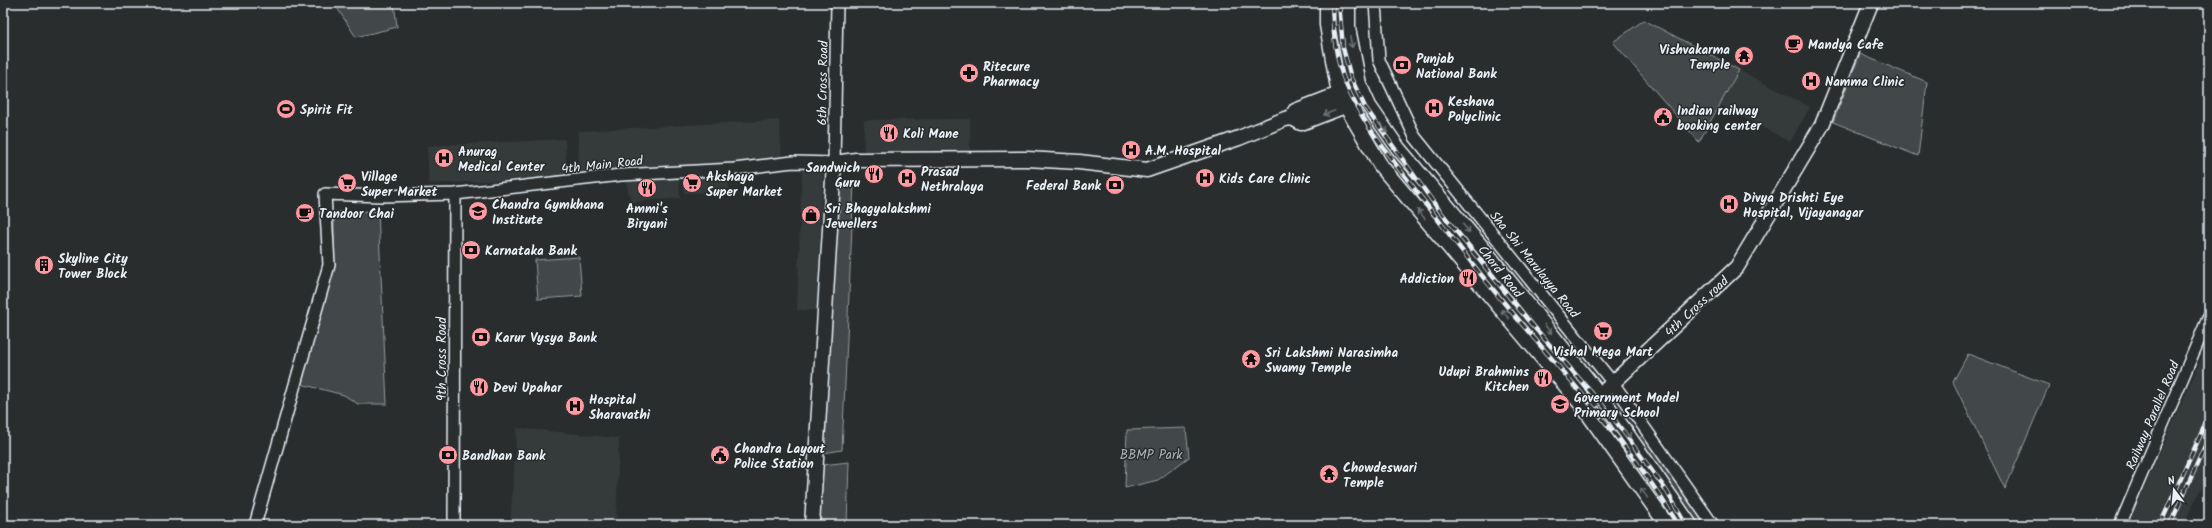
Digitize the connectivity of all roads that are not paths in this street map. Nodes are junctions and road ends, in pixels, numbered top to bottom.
1 (837, 3) edge
2 (1327, 3) edge
3 (1348, 3) edge
4 (1376, 3) edge
5 (1871, 3) edge
6 (1361, 90) junction
7 (1342, 100) junction
8 (834, 163) junction
9 (456, 194) junction
10 (2209, 316) edge
11 (1614, 383) junction
12 (1600, 395) junction
13 (1584, 408) junction
14 (255, 525) edge
15 (454, 525) edge
16 (812, 525) edge
17 (1667, 525) edge
18 (1690, 525) edge
19 (1714, 525) edge
20 (2120, 525) edge

1 - 8 street, 6th Cross Road
2 - 7 main road, Chord Road
3 -> 6 main road, Chord Road
4 - 11 street, Sha Shi Marulayya Road
5 - 11 main road, 4th Cross road
6 - 7 main road
6 -> 12 main road, Chord Road
7 - 8 main road
13 -> 7 main road, Chord Road
8 - 9 street, 4th Main Road
8 - 16 main road
9 - 14 street, 4th Main Road
9 - 15 street, 9th Cross Road
10 - 20 street, Railway Parallel Road
11 - 12 main road, 4th Cross road
11 - 19 street, Sha Shi Marulayya Road
12 - 13 main road, 4th Cross road
12 -> 18 main road, Chord Road
17 -> 13 main road, Chord Road

